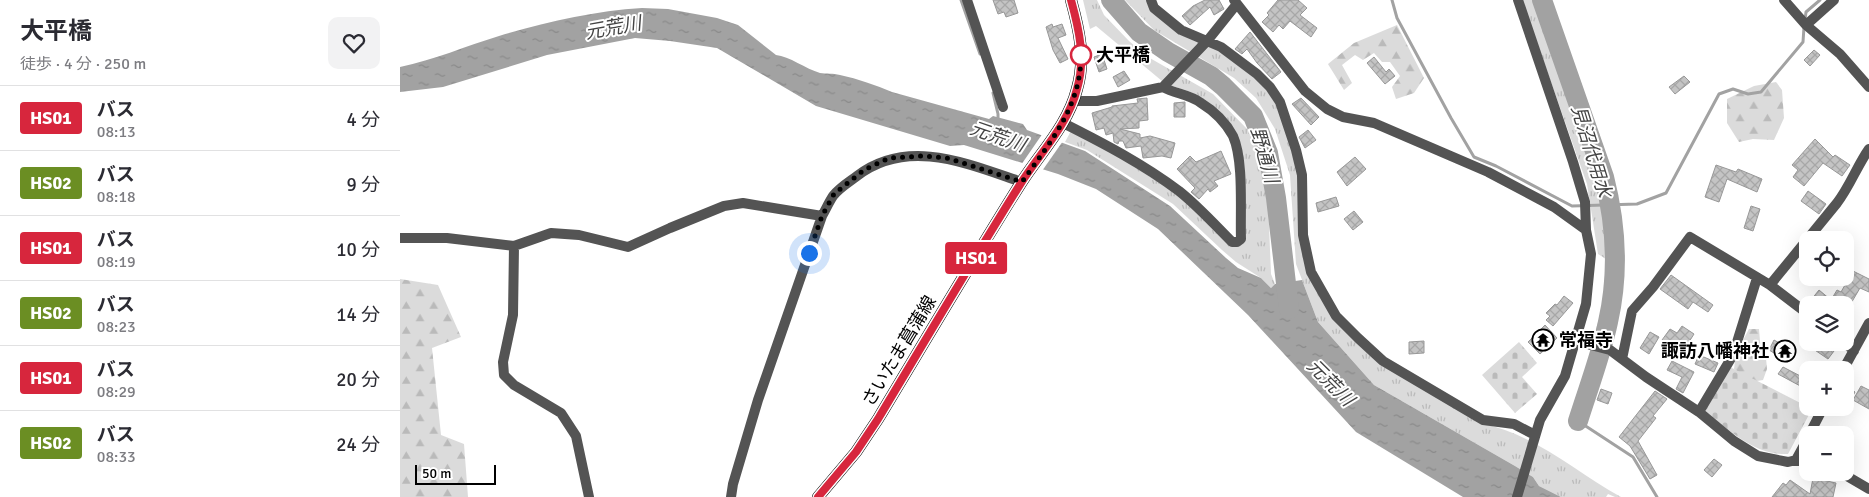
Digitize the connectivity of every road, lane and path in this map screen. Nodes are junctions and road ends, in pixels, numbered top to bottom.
1 (967, 0) edge
2 (1071, 0) edge
3 (1152, 0) edge
4 (1518, 0) edge
5 (1784, 0) edge
6 (1834, 0) edge
7 (1235, 2) edge
8 (1806, 25) junction
9 (1207, 41) junction
10 (1164, 86) junction
11 (1869, 87) edge
12 (1074, 101) junction
13 (1003, 107) dead end
14 (1061, 124) junction
15 (1869, 148) edge
16 (1023, 181) junction
17 (822, 216) junction
18 (1586, 230) junction
19 (400, 238) edge
20 (514, 246) junction
21 (1757, 278) junction
22 (1770, 285) junction
23 (1799, 307) edge
24 (1869, 323) edge
25 (1575, 341) junction
26 (1854, 351) joint
27 (1622, 359) junction
28 (1848, 361) edge
29 (1699, 412) junction
30 (1534, 439) junction
31 (1799, 454) edge
32 (1796, 460) junction
33 (1799, 461) edge
34 (1854, 481) edge
35 (1869, 490) edge
36 (589, 497) edge
37 (732, 497) edge
38 (818, 497) edge
39 (1516, 497) edge

1 - 13 street
2 - 12 main road, さいたま菖蒲線
3 - 9 street
4 - 18 street
5 - 8 street
6 - 8 street
7 - 9 street
7 - 18 street
8 - 11 street
9 - 10 street
9 - 30 street
10 - 12 street
10 - 14 street
12 - 14 main road, さいたま菖蒲線
14 - 16 main road, さいたま菖蒲線
15 - 22 street
16 - 17 street
16 - 38 main road, さいたま菖蒲線
17 - 20 street
17 - 37 street
18 - 25 street
19 - 20 street
20 - 36 street
21 - 22 street
21 - 27 street
21 - 29 street
22 - 23 street
24 - 26 street
25 - 27 street
25 - 30 street
26 - 28 street
27 - 29 street
29 - 32 street
30 - 39 street
31 - 32 street
32 - 33 street
34 - 35 street

